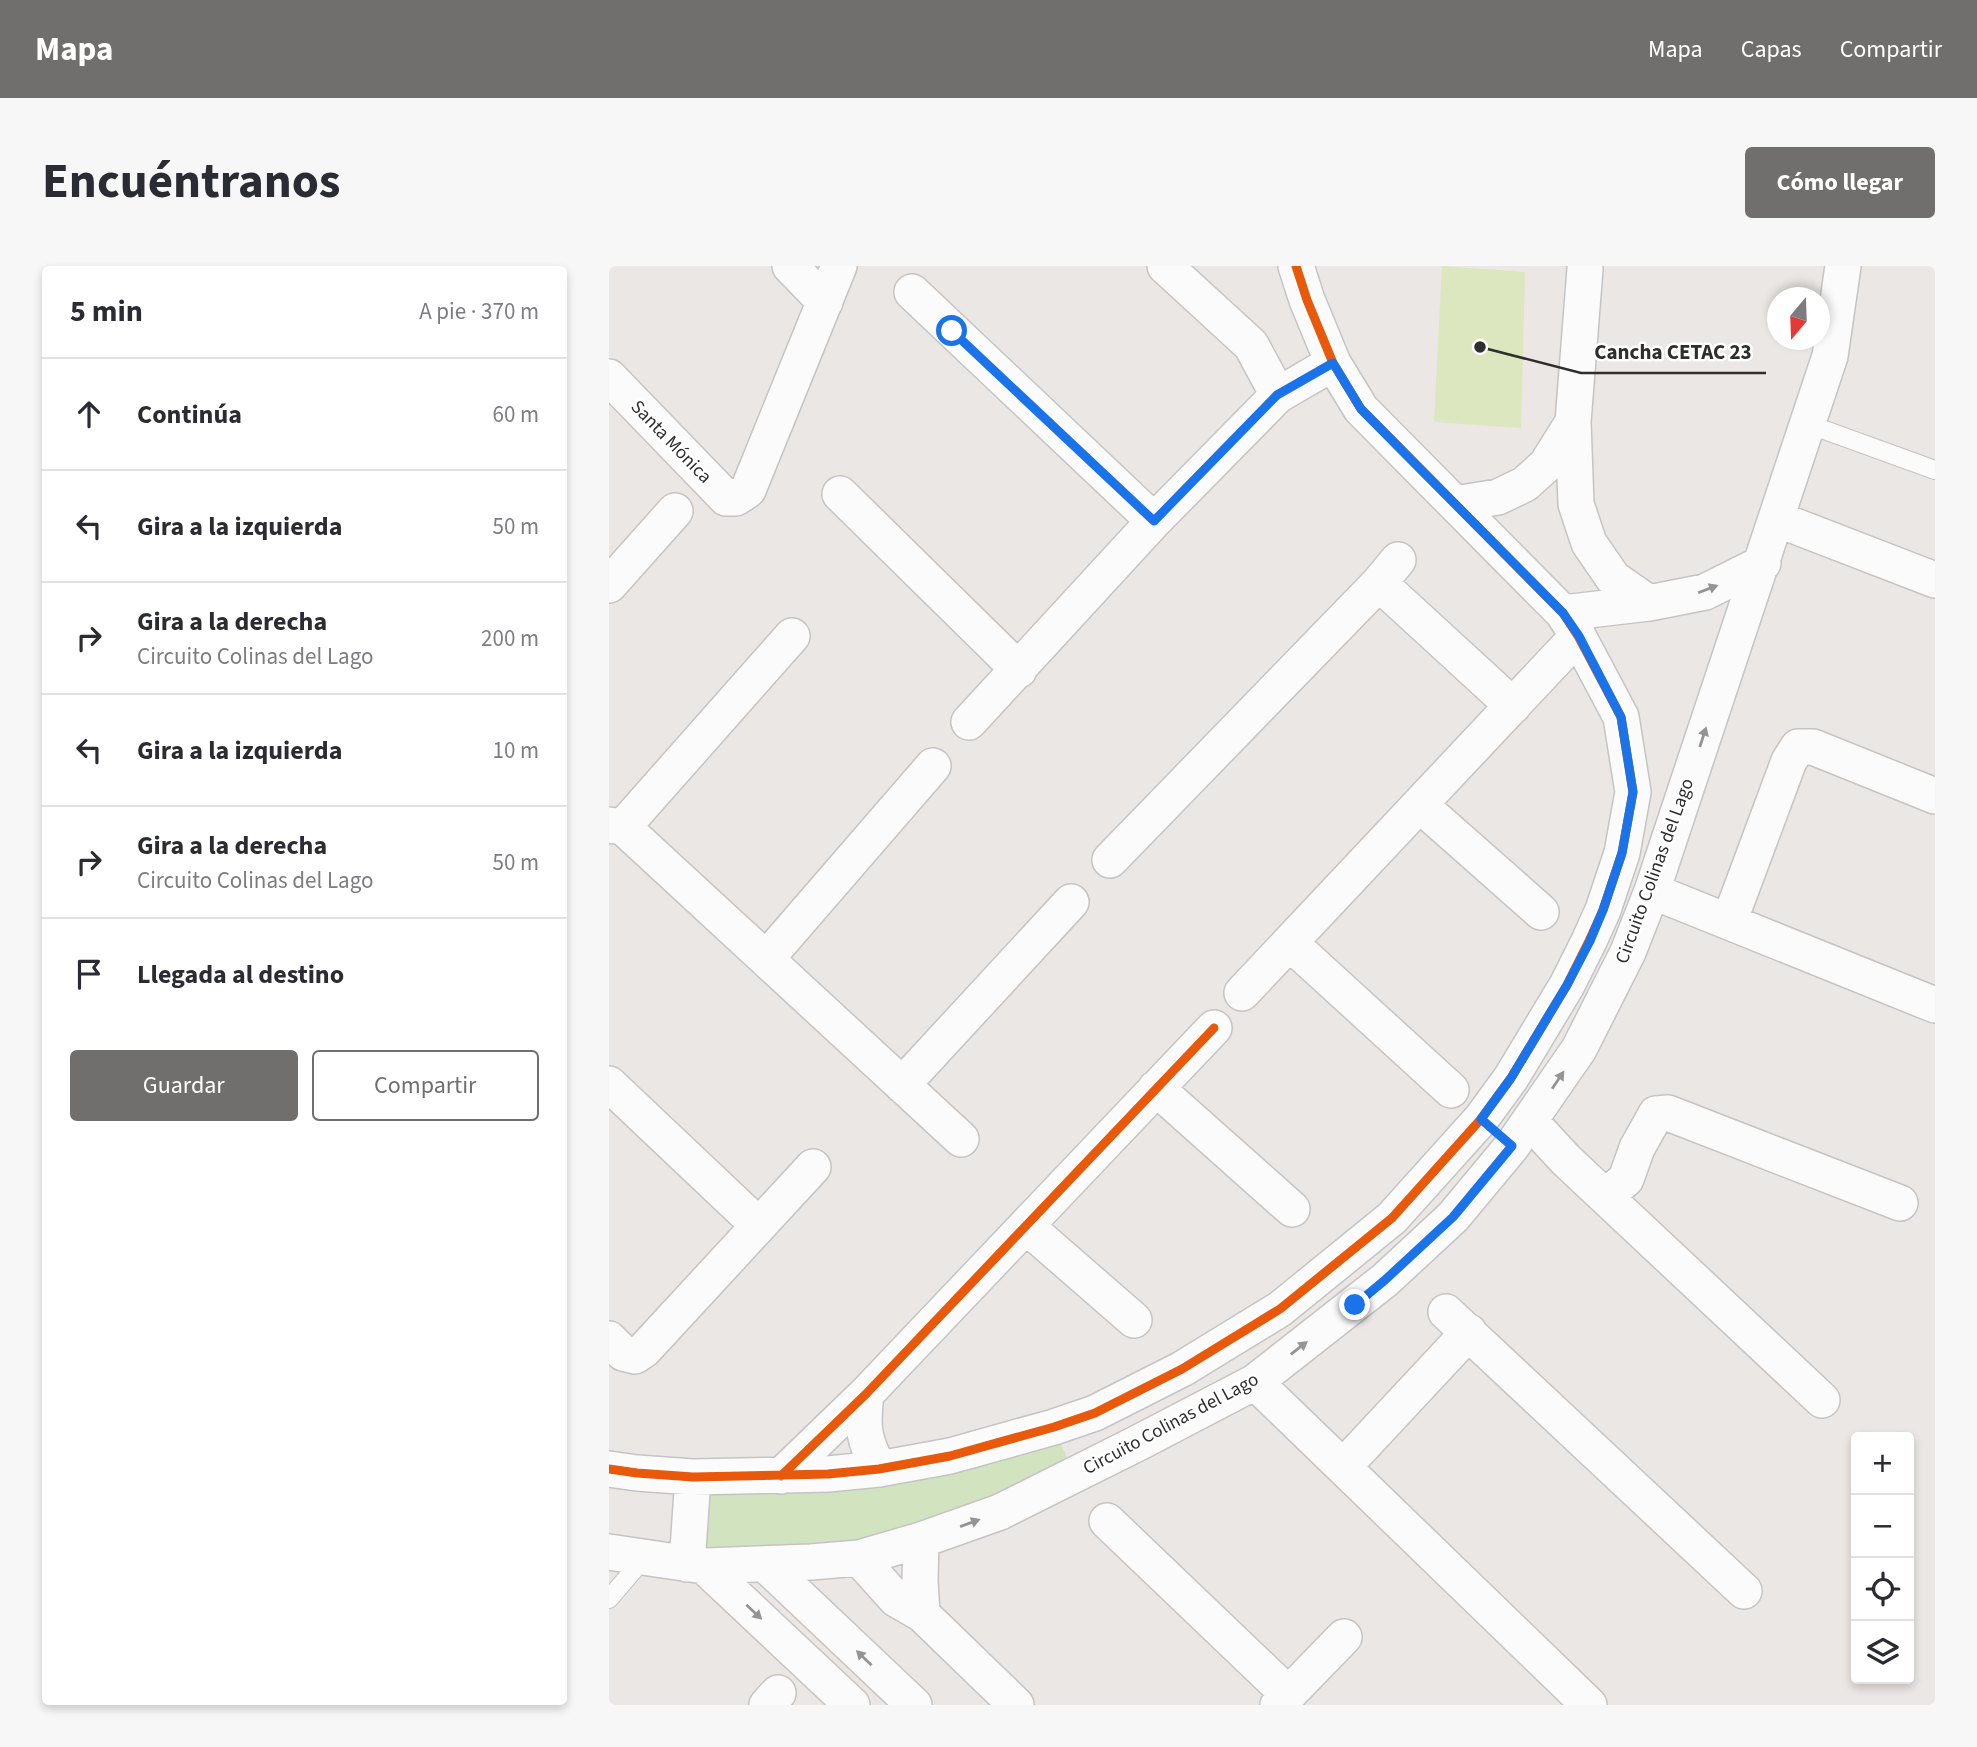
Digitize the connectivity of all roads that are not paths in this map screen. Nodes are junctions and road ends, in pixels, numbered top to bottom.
1 (790, 266) edge
2 (839, 266) edge
3 (1165, 266) edge
4 (1296, 266) edge
5 (1843, 266) edge
6 (1585, 269) dead end
7 (912, 292) dead end
8 (825, 302) junction
9 (1333, 363) junction
10 (609, 377) edge
11 (1277, 395) junction
12 (1573, 422) junction
13 (1808, 424) junction
14 (1935, 470) edge
15 (840, 494) dead end
16 (1455, 504) junction
17 (675, 511) dead end
18 (1777, 519) junction
19 (1154, 521) junction
20 (1763, 563) junction
21 (1935, 580) edge
22 (609, 584) edge
23 (1649, 603) junction
24 (1571, 624) junction
25 (792, 636) dead end
26 (1019, 670) junction
27 (1513, 706) junction
28 (969, 722) dead end
29 (933, 766) dead end
30 (1935, 796) edge
31 (1420, 805) junction
32 (616, 826) edge
33 (1110, 860) dead end
34 (1652, 891) junction
35 (1071, 902) dead end
36 (1541, 912) dead end
37 (1729, 922) junction
38 (1290, 943) junction
39 (766, 959) junction
40 (1242, 993) dead end
41 (1935, 1005) edge
42 (1214, 1028) dead end
43 (609, 1084) edge
44 (902, 1084) junction
45 (1156, 1088) junction
46 (1451, 1090) dead end
47 (1481, 1119) junction
48 (1521, 1134) junction
49 (961, 1139) dead end
50 (813, 1167) dead end
51 (1606, 1196) junction
52 (1900, 1203) dead end
53 (1292, 1209) dead end
54 (758, 1225) junction
55 (1026, 1226) junction
56 (1134, 1320) dead end
57 (609, 1339) edge
58 (1255, 1382) junction
59 (866, 1394) junction
60 (1822, 1400) dead end
61 (1055, 1427) junction
62 (1344, 1466) junction
63 (609, 1469) edge
64 (879, 1469) junction
65 (1077, 1474) junction
66 (781, 1476) junction
67 (693, 1477) junction
68 (1107, 1521) dead end
69 (921, 1540) junction
70 (609, 1552) edge
71 (645, 1558) junction
72 (859, 1558) junction
73 (765, 1564) junction
74 (695, 1565) junction
75 (1744, 1591) dead end
76 (609, 1599) edge
77 (922, 1614) junction
78 (1344, 1637) dead end
79 (1283, 1700) edge
80 (852, 1705) edge
81 (914, 1705) edge
82 (1016, 1705) edge
83 (1589, 1705) edge

1 - 8 street
2 - 8 street
3 - 11 street
4 - 9 street, Circuito Colinas del Lago
5 - 13 street, Circuito Colinas del Lago
6 - 12 street
7 - 19 street
8 - 10 street, Santa Mónica
9 - 11 street
9 - 16 street, Circuito Colinas del Lago
11 - 19 street
12 - 16 street
12 - 23 street
13 - 14 lane
13 - 18 street, Circuito Colinas del Lago
15 - 26 street
16 - 24 street, Circuito Colinas del Lago
17 - 22 street
18 - 20 street, Circuito Colinas del Lago
18 - 21 street
19 - 26 street
23 -> 20 street
34 -> 20 street, Circuito Colinas del Lago
23 - 24 street
24 - 27 street
24 - 47 street, Circuito Colinas del Lago
25 - 32 street
26 - 28 street
27 - 31 street
27 - 33 street
29 - 39 street
30 - 37 street
31 - 36 street
31 - 38 street
32 - 39 street
34 - 37 street
48 -> 34 street, Circuito Colinas del Lago
35 - 44 street
37 - 41 street
38 - 40 street
38 - 46 street
39 - 44 street
42 - 45 street
43 - 54 street
44 - 49 street
45 - 53 street
45 - 55 street
47 - 48 street
47 - 61 street, Circuito Colinas del Lago
48 - 51 street
58 -> 48 street, Circuito Colinas del Lago
50 - 54 street
51 - 52 street
51 - 60 street
54 - 57 street
55 - 56 street
55 - 59 street
58 - 62 street
58 - 65 street, Circuito Colinas del Lago
59 - 64 street
59 - 66 street
61 - 64 street, Circuito Colinas del Lago
61 - 65 street
62 - 75 street
62 - 83 street
63 - 67 street, Circuito Colinas del Lago
64 - 66 street, Circuito Colinas del Lago
69 -> 65 street, Circuito Colinas del Lago
66 - 67 street, Circuito Colinas del Lago
67 - 74 street
68 - 79 street
69 - 72 street, Circuito Colinas del Lago
69 - 77 street
70 - 71 street, Circuito Colinas del Lago
71 - 74 street, Circuito Colinas del Lago
71 - 76 lane
72 - 73 street, Circuito Colinas del Lago
72 - 77 street
73 - 74 street, Circuito Colinas del Lago
81 -> 73 street
74 -> 80 street
77 - 82 street
78 - 79 street

